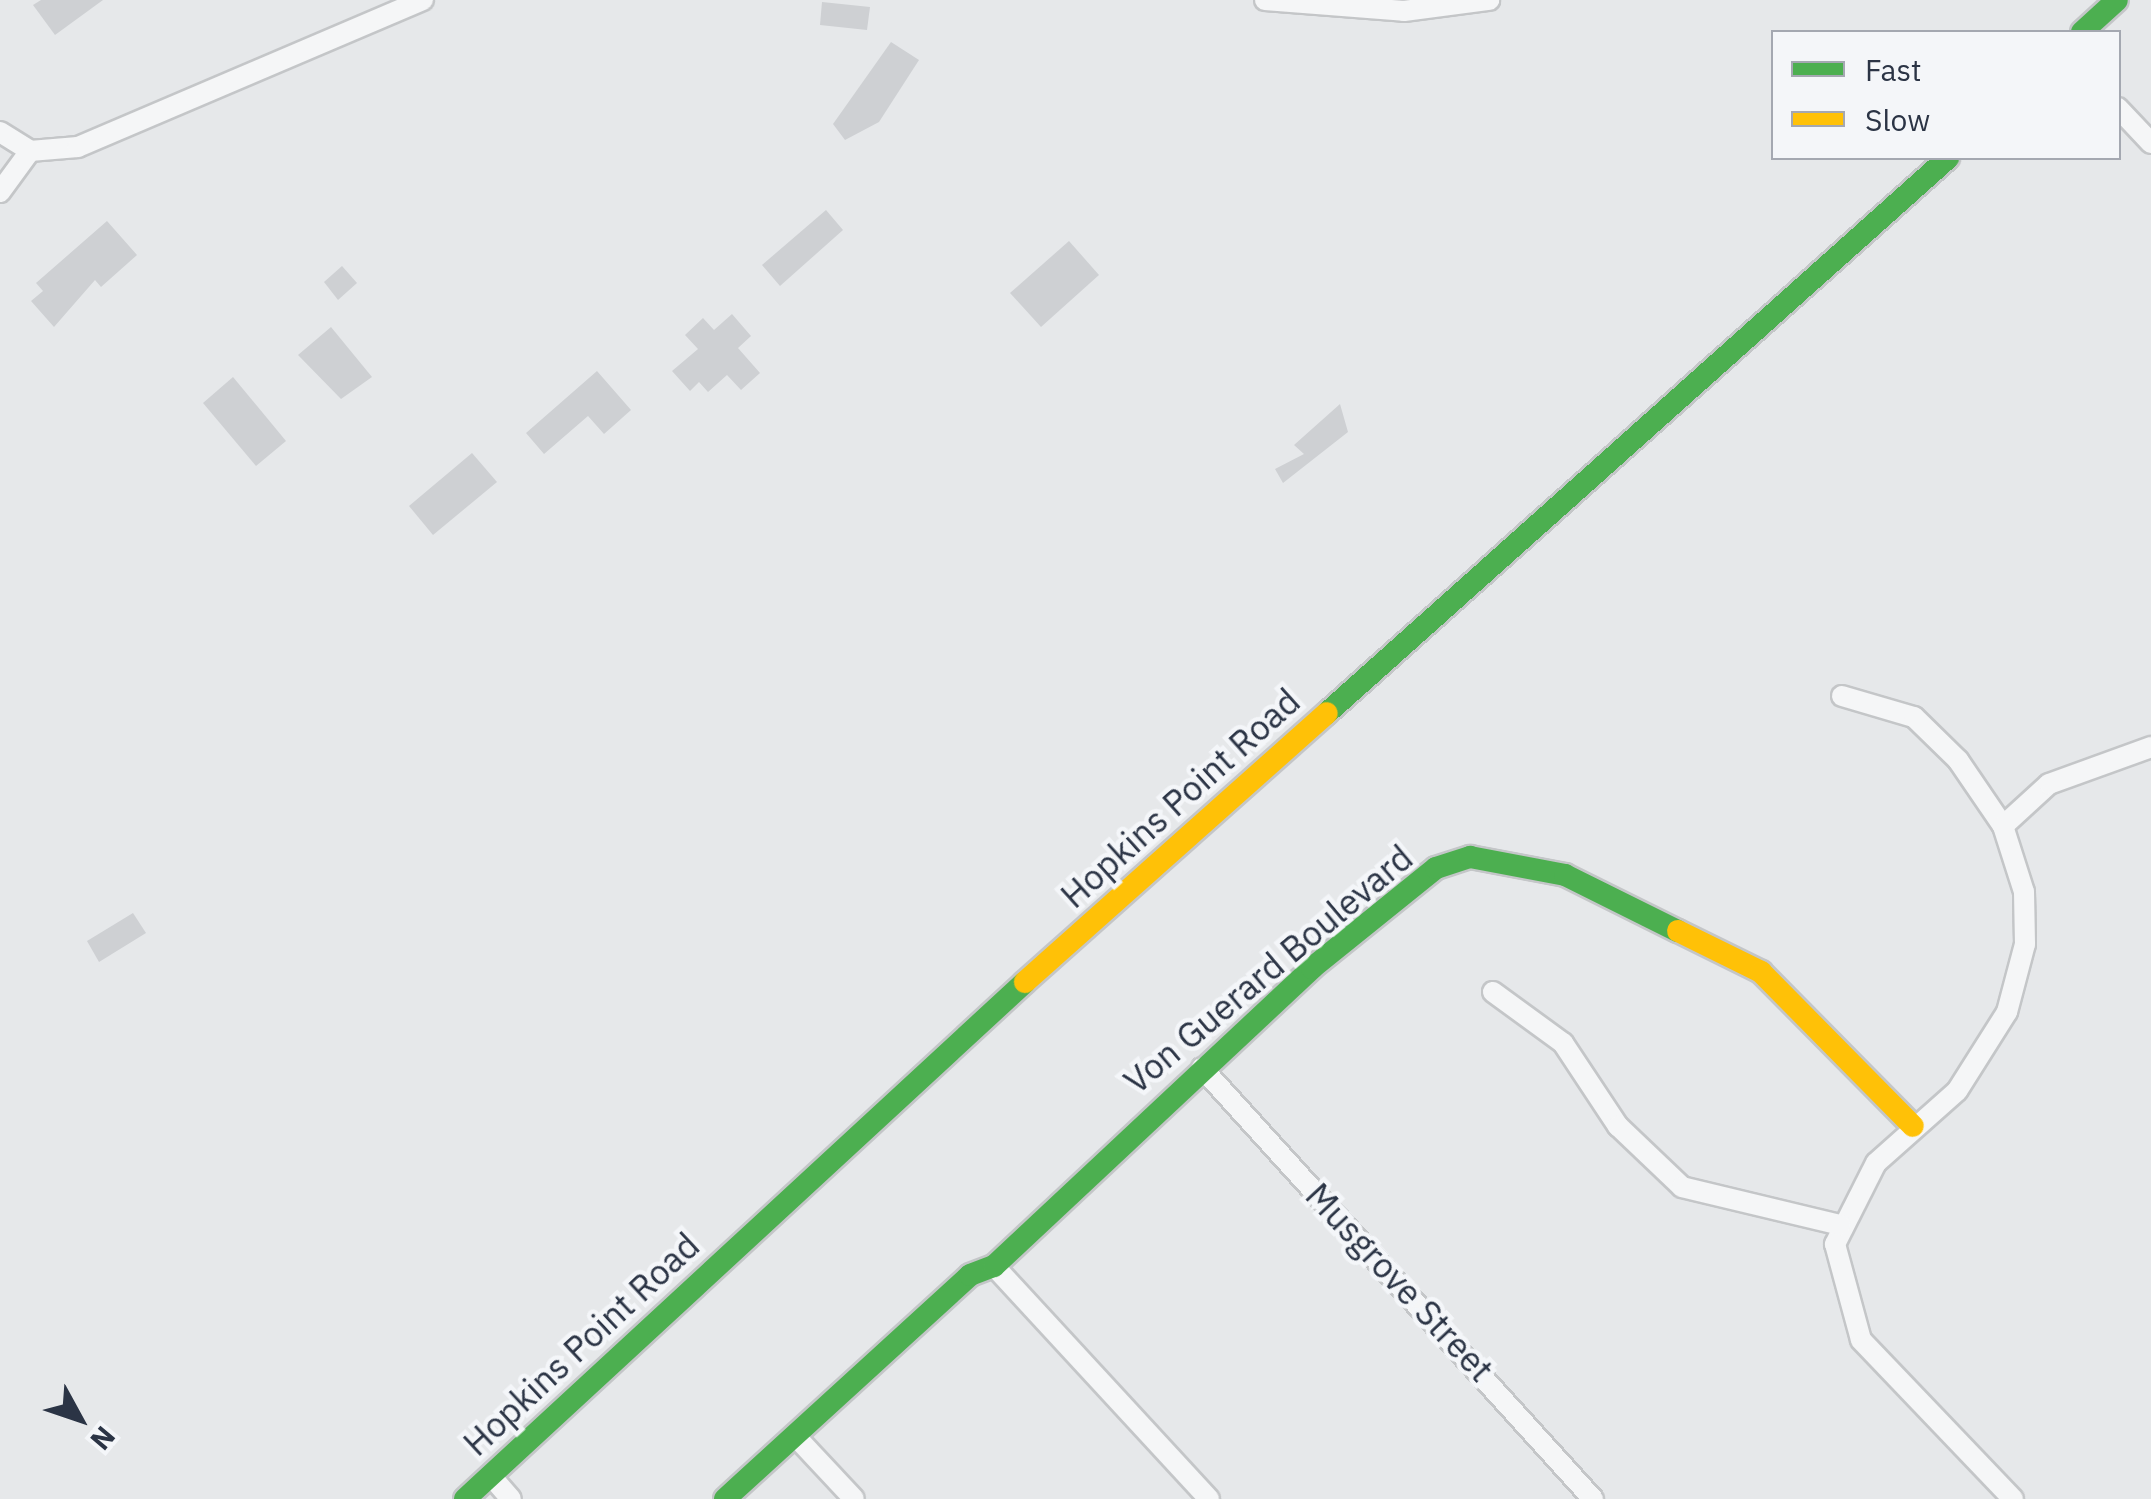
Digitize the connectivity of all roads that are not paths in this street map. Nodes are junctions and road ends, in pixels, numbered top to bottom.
1 (423, 0) edge
2 (1265, 0) edge
3 (1489, 0) edge
4 (2117, 0) edge
5 (2084, 30) edge
6 (2121, 111) edge
7 (0, 132) edge
8 (2151, 144) edge
9 (30, 151) junction
10 (1946, 160) edge
11 (0, 192) edge
12 (1842, 696) dead end
13 (2151, 747) edge
14 (2003, 826) junction
15 (1493, 992) dead end
16 (1202, 1068) junction
17 (1913, 1126) junction
18 (1840, 1225) junction
19 (994, 1266) junction
20 (796, 1438) junction
21 (490, 1476) junction
22 (465, 1499) edge
23 (511, 1499) edge
24 (725, 1499) edge
25 (854, 1499) edge
26 (1209, 1499) edge
27 (1593, 1499) edge
28 (2012, 1499) edge

1 - 9 street
2 - 3 street
4 - 5 street
6 - 8 street
7 - 9 street
9 - 11 street
10 - 21 street, Hopkins Point Road
12 - 14 street
13 - 14 street
14 - 17 street
15 - 18 street
16 - 17 street, Von Guerard Boulevard
16 - 19 street, Von Guerard Boulevard
16 - 27 street, Musgrove Street
17 - 18 street
18 - 28 street
19 - 20 street, Von Guerard Boulevard
19 - 26 street
20 - 24 street, Von Guerard Boulevard
20 - 25 street
21 - 22 street, Hopkins Point Road
21 - 23 street

